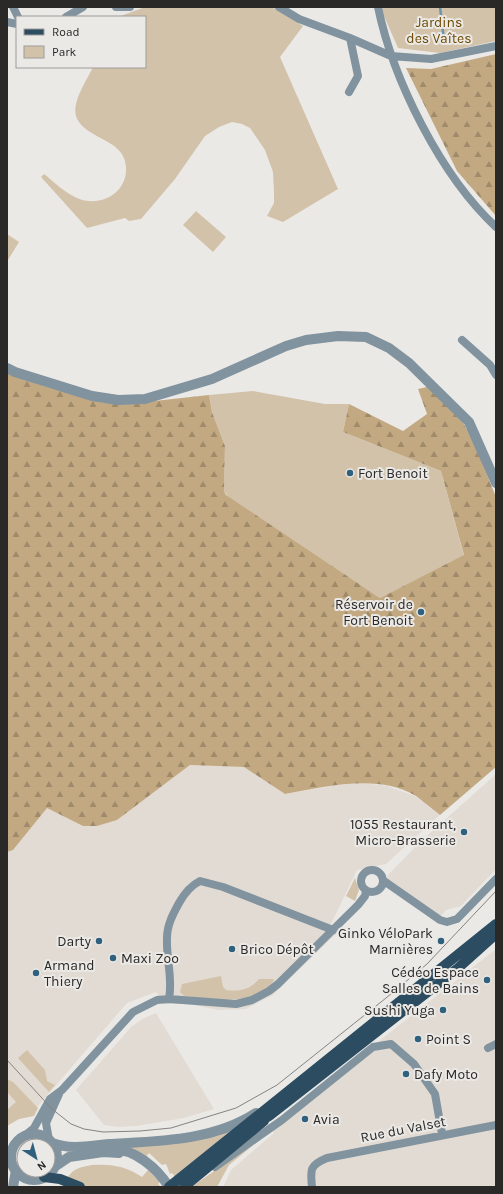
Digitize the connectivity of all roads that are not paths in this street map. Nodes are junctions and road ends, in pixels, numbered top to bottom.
1 (13, 7) edge
2 (83, 7) edge
3 (116, 7) edge
4 (130, 7) edge
5 (279, 7) edge
6 (378, 7) edge
7 (18, 16) edge
8 (68, 16) edge
9 (350, 38) junction
10 (496, 46) edge
11 (391, 56) junction
12 (349, 92) dead end
13 (496, 226) edge
14 (462, 340) dead end
15 (7, 368) edge
16 (496, 375) edge
17 (496, 483) edge
18 (496, 879) edge
19 (384, 881) junction
20 (366, 891) junction
21 (496, 924) edge
22 (333, 930) junction
23 (496, 934) edge
24 (169, 999) junction
25 (294, 1086) junction
26 (62, 1090) junction
27 (269, 1116) junction
28 (496, 1125) edge
29 (442, 1134) junction
30 (23, 1137) joint
31 (45, 1138) edge
32 (50, 1138) edge
33 (56, 1143) edge
34 (16, 1144) edge
35 (90, 1147) junction
36 (132, 1155) junction
37 (56, 1166) edge
38 (16, 1170) joint
39 (198, 1176) junction
40 (41, 1178) joint
41 (180, 1185) edge
42 (13, 1187) edge
43 (24, 1187) edge
44 (80, 1187) edge
45 (169, 1187) edge
46 (312, 1187) edge

1 - 7 street
2 - 8 street
3 - 4 street
5 - 9 street
6 - 11 street
9 - 11 street
9 - 12 street
10 - 11 street
11 - 13 street
14 - 16 street
15 - 17 street
18 - 19 street
19 - 20 street
19 - 20 street
20 - 22 street
21 - 25 main road
22 - 24 street
22 - 24 street
23 - 27 main road
24 - 26 street
25 - 35 street
25 - 41 main road
26 - 30 street
26 - 32 street
27 - 39 main road
27 - 41 main road
28 - 29 street, Rue du Valset
29 - 39 street
29 - 46 street, Rue du Valset
30 - 31 street
33 - 35 street
34 - 38 street
35 - 36 street
36 - 37 street
36 - 45 street
38 - 42 street
39 - 41 main road
40 - 43 street
40 - 44 main road
41 - 45 main road

